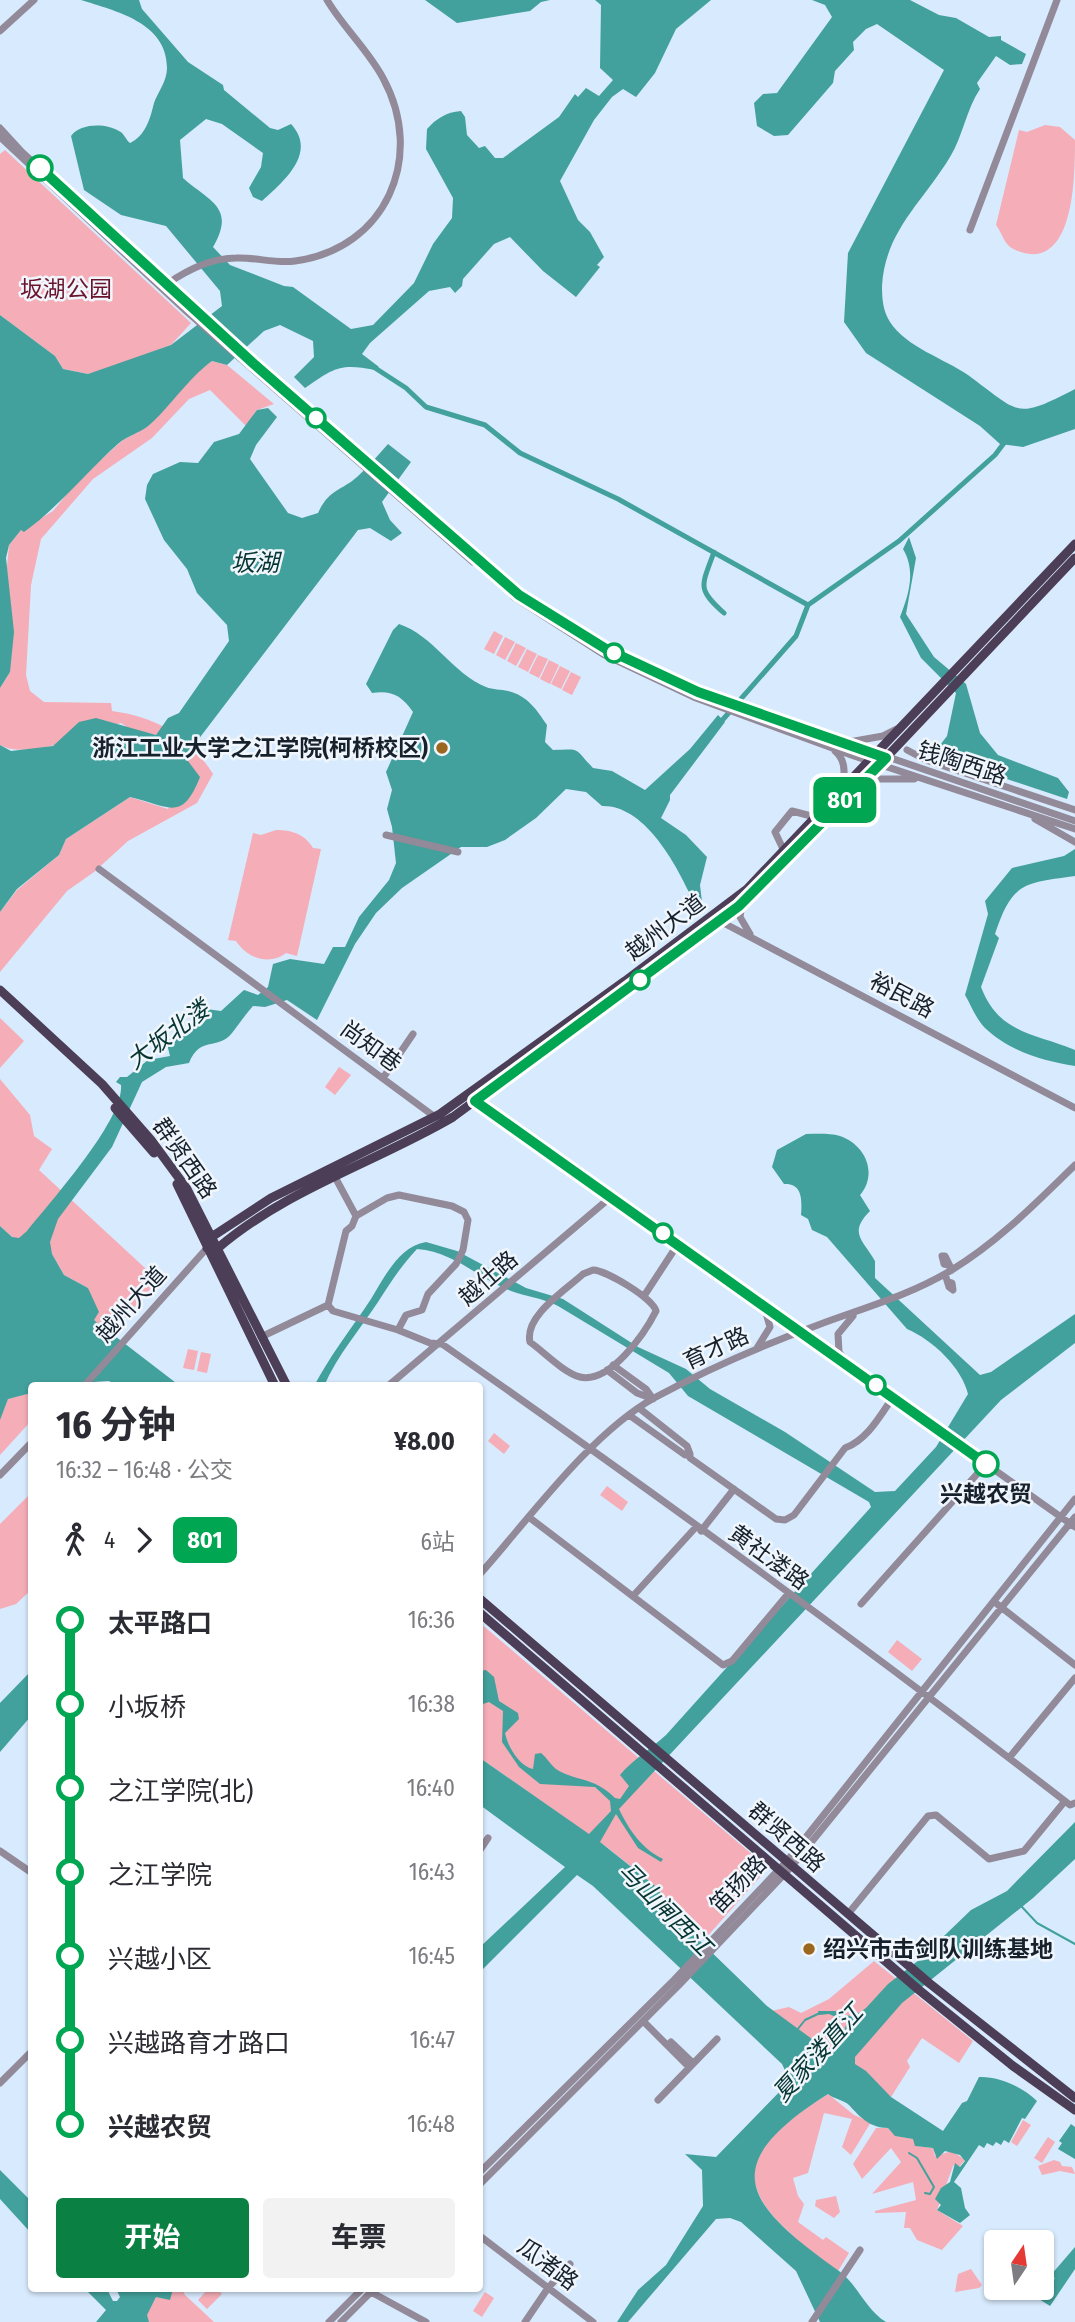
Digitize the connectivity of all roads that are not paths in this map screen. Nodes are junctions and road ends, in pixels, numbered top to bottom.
1 (34, 0) edge
2 (327, 0) edge
3 (1057, 0) edge
4 (0, 31) edge
5 (0, 128) edge
6 (0, 137) edge
7 (970, 230) dead end
8 (167, 284) junction
9 (187, 307) junction
10 (1075, 544) edge
11 (1075, 558) edge
12 (959, 673) junction
13 (945, 688) junction
14 (738, 710) junction
15 (901, 727) junction
16 (909, 733) junction
17 (840, 742) junction
18 (829, 747) junction
19 (907, 750) junction
20 (871, 757) junction
21 (883, 761) junction
22 (928, 772) junction
23 (933, 782) junction
24 (860, 785) junction
25 (841, 789) junction
26 (1075, 810) edge
27 (1022, 811) junction
28 (815, 817) junction
29 (1075, 821) edge
30 (1075, 829) edge
31 (386, 835) dead end
32 (1075, 842) edge
33 (784, 851) junction
34 (458, 852) dead end
35 (99, 869) dead end
36 (743, 902) junction
37 (715, 918) junction
38 (761, 943) junction
39 (0, 990) edge
40 (0, 998) edge
41 (413, 1034) dead end
42 (383, 1077) junction
43 (472, 1098) junction
44 (116, 1104) junction
45 (1075, 1108) edge
46 (127, 1117) junction
47 (435, 1117) junction
48 (1075, 1165) edge
49 (335, 1177) junction
50 (612, 1196) junction
51 (356, 1216) junction
52 (213, 1236) junction
53 (678, 1244) junction
54 (207, 1248) junction
55 (218, 1248) junction
56 (948, 1270) junction
57 (949, 1282) dead end
58 (644, 1296) junction
59 (328, 1305) junction
60 (764, 1305) junction
61 (857, 1312) junction
62 (398, 1330) junction
63 (800, 1331) junction
64 (261, 1337) junction
65 (442, 1344) junction
66 (754, 1351) junction
67 (848, 1366) junction
68 (610, 1368) junction
69 (88, 1382) edge
70 (273, 1382) edge
71 (285, 1382) edge
72 (393, 1382) edge
73 (893, 1397) junction
74 (653, 1399) junction
75 (639, 1408) junction
76 (629, 1415) junction
77 (28, 1446) edge
78 (591, 1448) junction
79 (690, 1454) junction
80 (986, 1464) junction
81 (0, 1475) edge
82 (734, 1489) junction
83 (1075, 1499) edge
84 (530, 1518) junction
85 (1060, 1518) junction
86 (1073, 1523) edge
87 (699, 1529) junction
88 (483, 1571) edge
89 (789, 1595) junction
90 (633, 1596) junction
91 (483, 1602) edge
92 (861, 1604) dead end
93 (997, 1604) junction
94 (483, 1615) edge
95 (1075, 1665) edge
96 (1075, 1678) edge
97 (922, 1692) junction
98 (929, 1697) junction
99 (649, 1750) junction
100 (1009, 1758) junction
101 (1070, 1803) edge
102 (488, 1838) dead end
103 (483, 1846) edge
104 (0, 1851) edge
105 (786, 1867) junction
106 (28, 1871) edge
107 (848, 1914) junction
108 (676, 1982) junction
109 (645, 2019) junction
110 (717, 2039) dead end
111 (28, 2055) edge
112 (691, 2065) junction
113 (0, 2083) edge
114 (1075, 2098) edge
115 (658, 2100) dead end
116 (1075, 2110) edge
117 (483, 2169) edge
118 (483, 2181) edge
119 (483, 2238) edge
120 (860, 2250) dead end
121 (570, 2264) dead end
122 (548, 2288) junction
123 (359, 2292) edge
124 (370, 2292) edge
125 (375, 2292) edge
126 (813, 2320) edge
127 (329, 2322) edge
128 (341, 2322) edge
129 (426, 2322) edge
130 (526, 2322) edge
131 (593, 2322) edge

1 - 4 street
2 - 8 street
3 - 7 street
5 - 8 street, 钱陶西路
6 - 9 street, 钱陶西路
8 - 9 street, 钱陶西路
9 - 14 street, 钱陶西路
10 - 12 main road, 越州大道
11 - 12 main road, 越州大道
12 - 13 main road, 越州大道
13 - 15 main road, 越州大道
13 - 16 main road, 越州大道
14 - 17 street, 钱陶西路
14 - 18 street, 钱陶西路
15 - 17 street
15 - 20 main road, 越州大道
16 - 19 street
16 - 21 main road, 越州大道
17 - 20 street, 钱陶西路
18 - 20 street, 钱陶西路
18 - 25 street
19 - 22 street
19 - 26 street
20 - 21 street, 钱陶西路
20 - 25 main road, 越州大道
21 - 22 street, 钱陶西路
21 - 23 street, 钱陶西路
21 - 24 main road, 越州大道
22 - 29 street, 钱陶西路
23 - 24 street
23 - 27 street, 钱陶西路
24 - 36 main road, 越州大道
25 - 28 main road, 越州大道
27 - 30 street, 钱陶西路
27 - 32 street
28 - 33 main road, 越州大道
28 - 33 street
31 - 34 street
33 - 37 main road, 越州大道
35 - 42 street, 尚知巷
36 - 37 main road, 越州大道
36 - 38 street
37 - 38 street, 裕民路
37 - 43 main road, 越州大道
38 - 45 street, 裕民路
39 - 44 main road, 群贤西路
40 - 44 main road, 群贤西路
41 - 42 street
42 - 47 street, 尚知巷
43 - 47 main road, 越州大道
43 - 49 main road, 越州大道
43 - 50 street
44 - 46 main road, 群贤西路
46 - 52 main road, 群贤西路
46 - 54 main road, 群贤西路
47 - 52 main road, 越州大道
48 - 56 street, 育才路
49 - 51 street
49 - 55 main road, 越州大道
50 - 53 street
50 - 65 street, 越仕路
51 - 59 street
51 - 62 street
52 - 54 main road, 越州大道
52 - 55 main road, 群贤西路
53 - 58 street
53 - 60 street
54 - 55 main road
54 - 69 street, 越州大道
54 - 70 main road, 群贤西路
55 - 64 main road, 群贤西路
56 - 57 street
56 - 61 street, 育才路
58 - 68 street
58 - 68 street
59 - 62 street, 黄社溇路
59 - 64 street
60 - 63 street
60 - 66 street
61 - 63 street, 育才路
61 - 67 street
62 - 65 street, 黄社溇路
63 - 66 street, 育才路
63 - 67 street
64 - 71 main road, 群贤西路
65 - 72 street, 越仕路
65 - 78 street, 黄社溇路
66 - 74 street, 育才路
67 - 73 street
68 - 74 street
73 - 80 street
73 - 82 street
74 - 75 street, 育才路
75 - 76 street, 育才路
75 - 79 street
76 - 78 street, 育才路
76 - 79 street
77 - 81 street
78 - 84 street, 育才路
78 - 87 street, 黄社溇路
79 - 82 street
80 - 85 street
80 - 92 street
82 - 87 street
83 - 85 street, 笛扬路
84 - 88 street, 育才路
84 - 90 street
85 - 86 street
85 - 93 street, 笛扬路
86 - 93 street, 笛扬路
87 - 89 street, 黄社溇路
87 - 90 street
89 - 90 street
89 - 97 street, 黄社溇路
91 - 99 main road, 群贤西路
93 - 95 street
93 - 97 street, 笛扬路
93 - 98 street, 笛扬路
94 - 99 main road, 群贤西路
96 - 100 street
97 - 98 street, 黄社溇路
97 - 105 street, 笛扬路
98 - 100 street, 黄社溇路
98 - 105 street, 笛扬路
99 - 105 main road, 群贤西路
100 - 101 street, 黄社溇路
101 - 107 street
102 - 103 street
104 - 106 street
105 - 107 main road, 群贤西路
105 - 108 street, 笛扬路
105 - 116 main road, 群贤西路
107 - 114 main road, 群贤西路
108 - 109 street, 笛扬路
108 - 117 street, 笛扬路
109 - 112 street
109 - 118 street, 笛扬路
110 - 112 street
111 - 113 street
112 - 115 street
119 - 122 street, 瓜渚路
120 - 126 street
121 - 122 street
122 - 130 street
122 - 131 street, 瓜渚路
123 - 127 street
124 - 128 street
125 - 129 street

